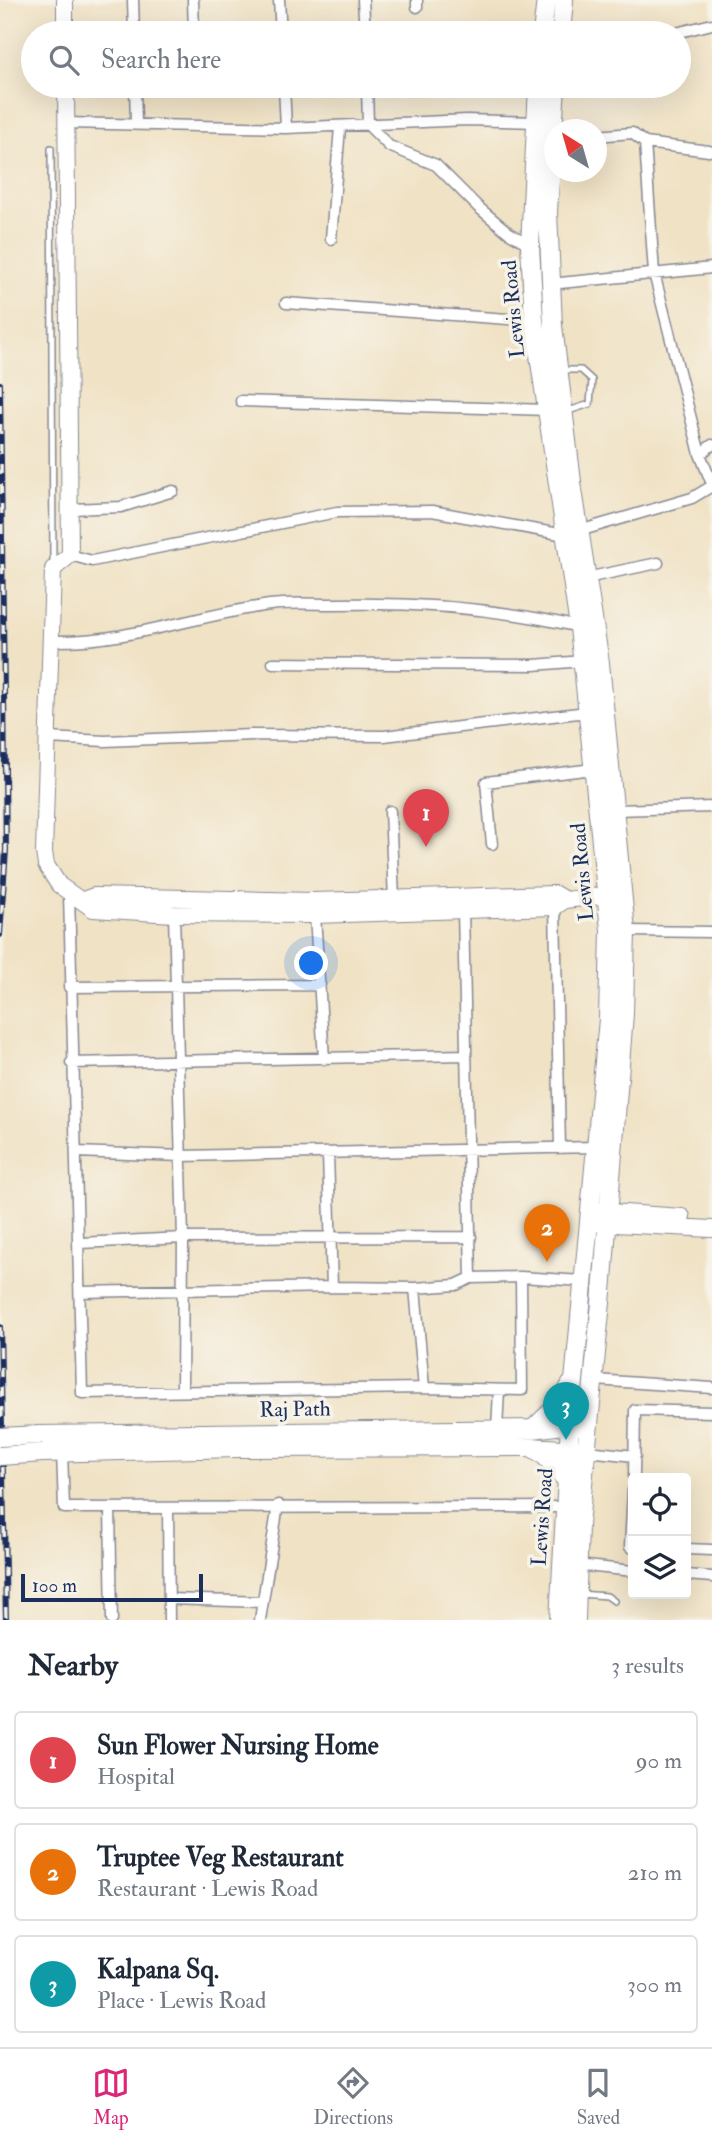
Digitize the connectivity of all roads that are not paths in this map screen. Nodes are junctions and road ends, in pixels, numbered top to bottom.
1 (65, 0) edge
2 (133, 0) edge
3 (193, 0) edge
4 (279, 0) edge
5 (363, 0) edge
6 (545, 0) edge
7 (564, 0) edge
8 (65, 21) edge
9 (134, 21) edge
10 (194, 21) edge
11 (280, 21) edge
12 (364, 21) edge
13 (543, 21) edge
14 (562, 21) edge
15 (712, 24) edge
16 (691, 29) edge
17 (66, 98) edge
18 (135, 98) edge
19 (285, 98) edge
20 (367, 98) edge
21 (541, 98) edge
22 (554, 98) edge
23 (545, 119) edge
24 (550, 119) edge
25 (66, 123) junction
26 (136, 123) junction
27 (368, 125) junction
28 (340, 127) junction
29 (286, 128) junction
30 (544, 130) edge
31 (607, 135) edge
32 (645, 143) junction
33 (51, 148) dead end
34 (709, 151) dead end
35 (544, 156) edge
36 (548, 182) edge
37 (331, 239) dead end
38 (530, 245) junction
39 (712, 268) edge
40 (654, 274) junction
41 (550, 284) junction
42 (286, 303) dead end
43 (534, 321) junction
44 (559, 370) junction
45 (241, 401) dead end
46 (556, 411) junction
47 (712, 445) edge
48 (700, 454) junction
49 (712, 485) edge
50 (173, 491) dead end
51 (71, 509) junction
52 (572, 533) junction
53 (70, 555) junction
54 (658, 563) dead end
55 (53, 569) junction
56 (586, 578) junction
57 (579, 627) junction
58 (50, 641) junction
59 (583, 661) junction
60 (273, 663) dead end
61 (587, 712) junction
62 (48, 738) junction
63 (593, 769) junction
64 (712, 807) edge
65 (616, 810) junction
66 (390, 811) dead end
67 (492, 844) dead end
68 (608, 895) junction
69 (76, 897) junction
70 (394, 899) junction
71 (560, 904) junction
72 (463, 910) junction
73 (174, 914) junction
74 (316, 915) junction
75 (626, 931) junction
76 (712, 932) edge
77 (173, 985) junction
78 (320, 985) junction
79 (69, 987) junction
80 (466, 1055) junction
81 (324, 1059) junction
82 (176, 1060) junction
83 (71, 1063) junction
84 (596, 1147) junction
85 (560, 1148) junction
86 (467, 1149) junction
87 (76, 1152) junction
88 (328, 1154) junction
89 (181, 1156) junction
90 (588, 1217) junction
91 (608, 1218) junction
92 (712, 1218) edge
93 (712, 1229) edge
94 (332, 1236) junction
95 (471, 1237) junction
96 (183, 1238) junction
97 (80, 1242) junction
98 (522, 1277) junction
99 (471, 1278) junction
100 (582, 1281) junction
101 (332, 1287) junction
102 (415, 1288) junction
103 (183, 1289) junction
104 (81, 1292) junction
105 (574, 1376) junction
106 (595, 1380) junction
107 (424, 1388) junction
108 (712, 1388) edge
109 (499, 1390) junction
110 (182, 1391) junction
111 (712, 1412) edge
112 (570, 1424) junction
113 (590, 1428) junction
114 (497, 1429) junction
115 (0, 1437) edge
116 (532, 1438) junction
117 (41, 1444) junction
118 (569, 1449) junction
119 (587, 1451) junction
120 (62, 1452) junction
121 (0, 1456) edge
122 (635, 1456) junction
123 (634, 1473) edge
124 (567, 1481) junction
125 (278, 1505) junction
126 (564, 1507) junction
127 (110, 1508) junction
128 (168, 1509) junction
129 (691, 1549) edge
130 (712, 1550) edge
131 (577, 1565) junction
132 (628, 1570) edge
133 (691, 1575) edge
134 (712, 1577) edge
135 (576, 1594) junction
136 (170, 1599) junction
137 (614, 1601) dead end
138 (263, 1602) junction
139 (112, 1620) edge
140 (169, 1620) edge
141 (260, 1620) edge
142 (559, 1620) edge
143 (576, 1620) edge

1 - 8 street
2 - 9 street
3 - 10 street
4 - 11 street
5 - 12 street
6 - 13 main road
7 - 14 main road
15 - 16 street
17 - 25 street
18 - 26 street
19 - 29 street
20 - 27 street
21 - 23 main road
22 - 24 main road
25 - 26 street
25 - 51 street
26 - 29 street
27 - 28 street
27 - 30 street
27 - 38 street
28 - 29 street
28 - 37 street
31 - 32 street
32 - 34 street
32 - 40 street
33 - 55 lane
35 - 38 main road, Lewis Road
36 - 41 main road, Lewis Road
38 - 43 main road, Lewis Road
39 - 40 street
40 - 41 street
40 - 48 street
41 - 44 main road, Lewis Road
42 - 43 street
43 - 46 main road, Lewis Road
44 - 46 main road, Lewis Road
44 - 46 lane
45 - 46 street
46 - 52 main road, Lewis Road
47 - 48 street
48 - 49 street
49 - 52 street
50 - 51 street
51 - 53 street
52 - 53 street
52 - 56 main road, Lewis Road
52 - 57 main road, Lewis Road
53 - 55 street
54 - 56 street
55 - 58 street
56 - 65 main road, Lewis Road
57 - 58 street
57 - 59 main road, Lewis Road
58 - 62 street
59 - 60 street
59 - 61 main road, Lewis Road
61 - 62 street
61 - 63 main road, Lewis Road
62 - 69 street
63 - 67 street
63 - 68 main road, Lewis Road
64 - 65 street
65 - 75 main road, Lewis Road
66 - 70 street
68 - 71 street
68 - 84 main road, Lewis Road
69 - 70 street
69 - 73 street
69 - 79 street
70 - 71 street
71 - 72 street
71 - 85 street
72 - 74 street
72 - 80 street
73 - 74 street
73 - 77 street
74 - 78 street
75 - 76 street
75 - 91 main road, Lewis Road
77 - 78 street
77 - 79 street
77 - 82 street
78 - 81 street
79 - 83 street
80 - 81 street
80 - 86 street
81 - 82 street
82 - 83 street
82 - 89 street
83 - 87 street
84 - 85 street
84 - 90 main road, Lewis Road
85 - 86 street
86 - 88 street
86 - 95 street
87 - 89 street
87 - 97 street
88 - 89 street
88 - 94 street
89 - 96 street
90 - 91 street
90 - 100 main road, Lewis Road
91 - 92 street
91 - 93 street
91 - 106 main road, Lewis Road
94 - 95 street
94 - 96 street
94 - 101 street
95 - 99 street
96 - 97 street
96 - 103 street
97 - 104 street
98 - 99 street
98 - 100 street
98 - 109 street
99 - 102 street
100 - 105 main road, Lewis Road
101 - 102 street
101 - 103 street
102 - 107 street
103 - 104 street
103 - 110 street
104 - 110 street
105 - 112 main road, Lewis Road
105 - 116 main road
106 - 108 street
106 - 113 main road, Lewis Road
107 - 109 street
107 - 110 street
109 - 114 street
111 - 122 street
112 - 113 main road, Raj Path
112 - 116 main road, Raj Path
112 - 118 main road, Lewis Road
113 - 119 main road, Lewis Road
114 - 116 main road, Raj Path
114 - 117 main road, Raj Path
115 - 117 main road, Raj Path, bridge
116 - 118 main road, Raj Path
116 - 120 main road, Raj Path
116 - 124 main road
117 - 120 main road, Raj Path
117 - 121 main road, Raj Path, bridge
118 - 119 main road, Raj Path
118 - 124 main road, Lewis Road
119 - 122 street
119 - 131 main road, Lewis Road
120 - 127 street
122 - 123 street
124 - 126 main road, Lewis Road
125 - 126 street
125 - 128 street
125 - 138 street
126 - 142 main road, Lewis Road
127 - 128 street
127 - 139 street
128 - 136 street
129 - 130 street
131 - 132 street
131 - 135 main road, Lewis Road
133 - 134 street
135 - 137 lane
135 - 143 main road, Lewis Road
136 - 138 street
136 - 140 street
138 - 141 street

